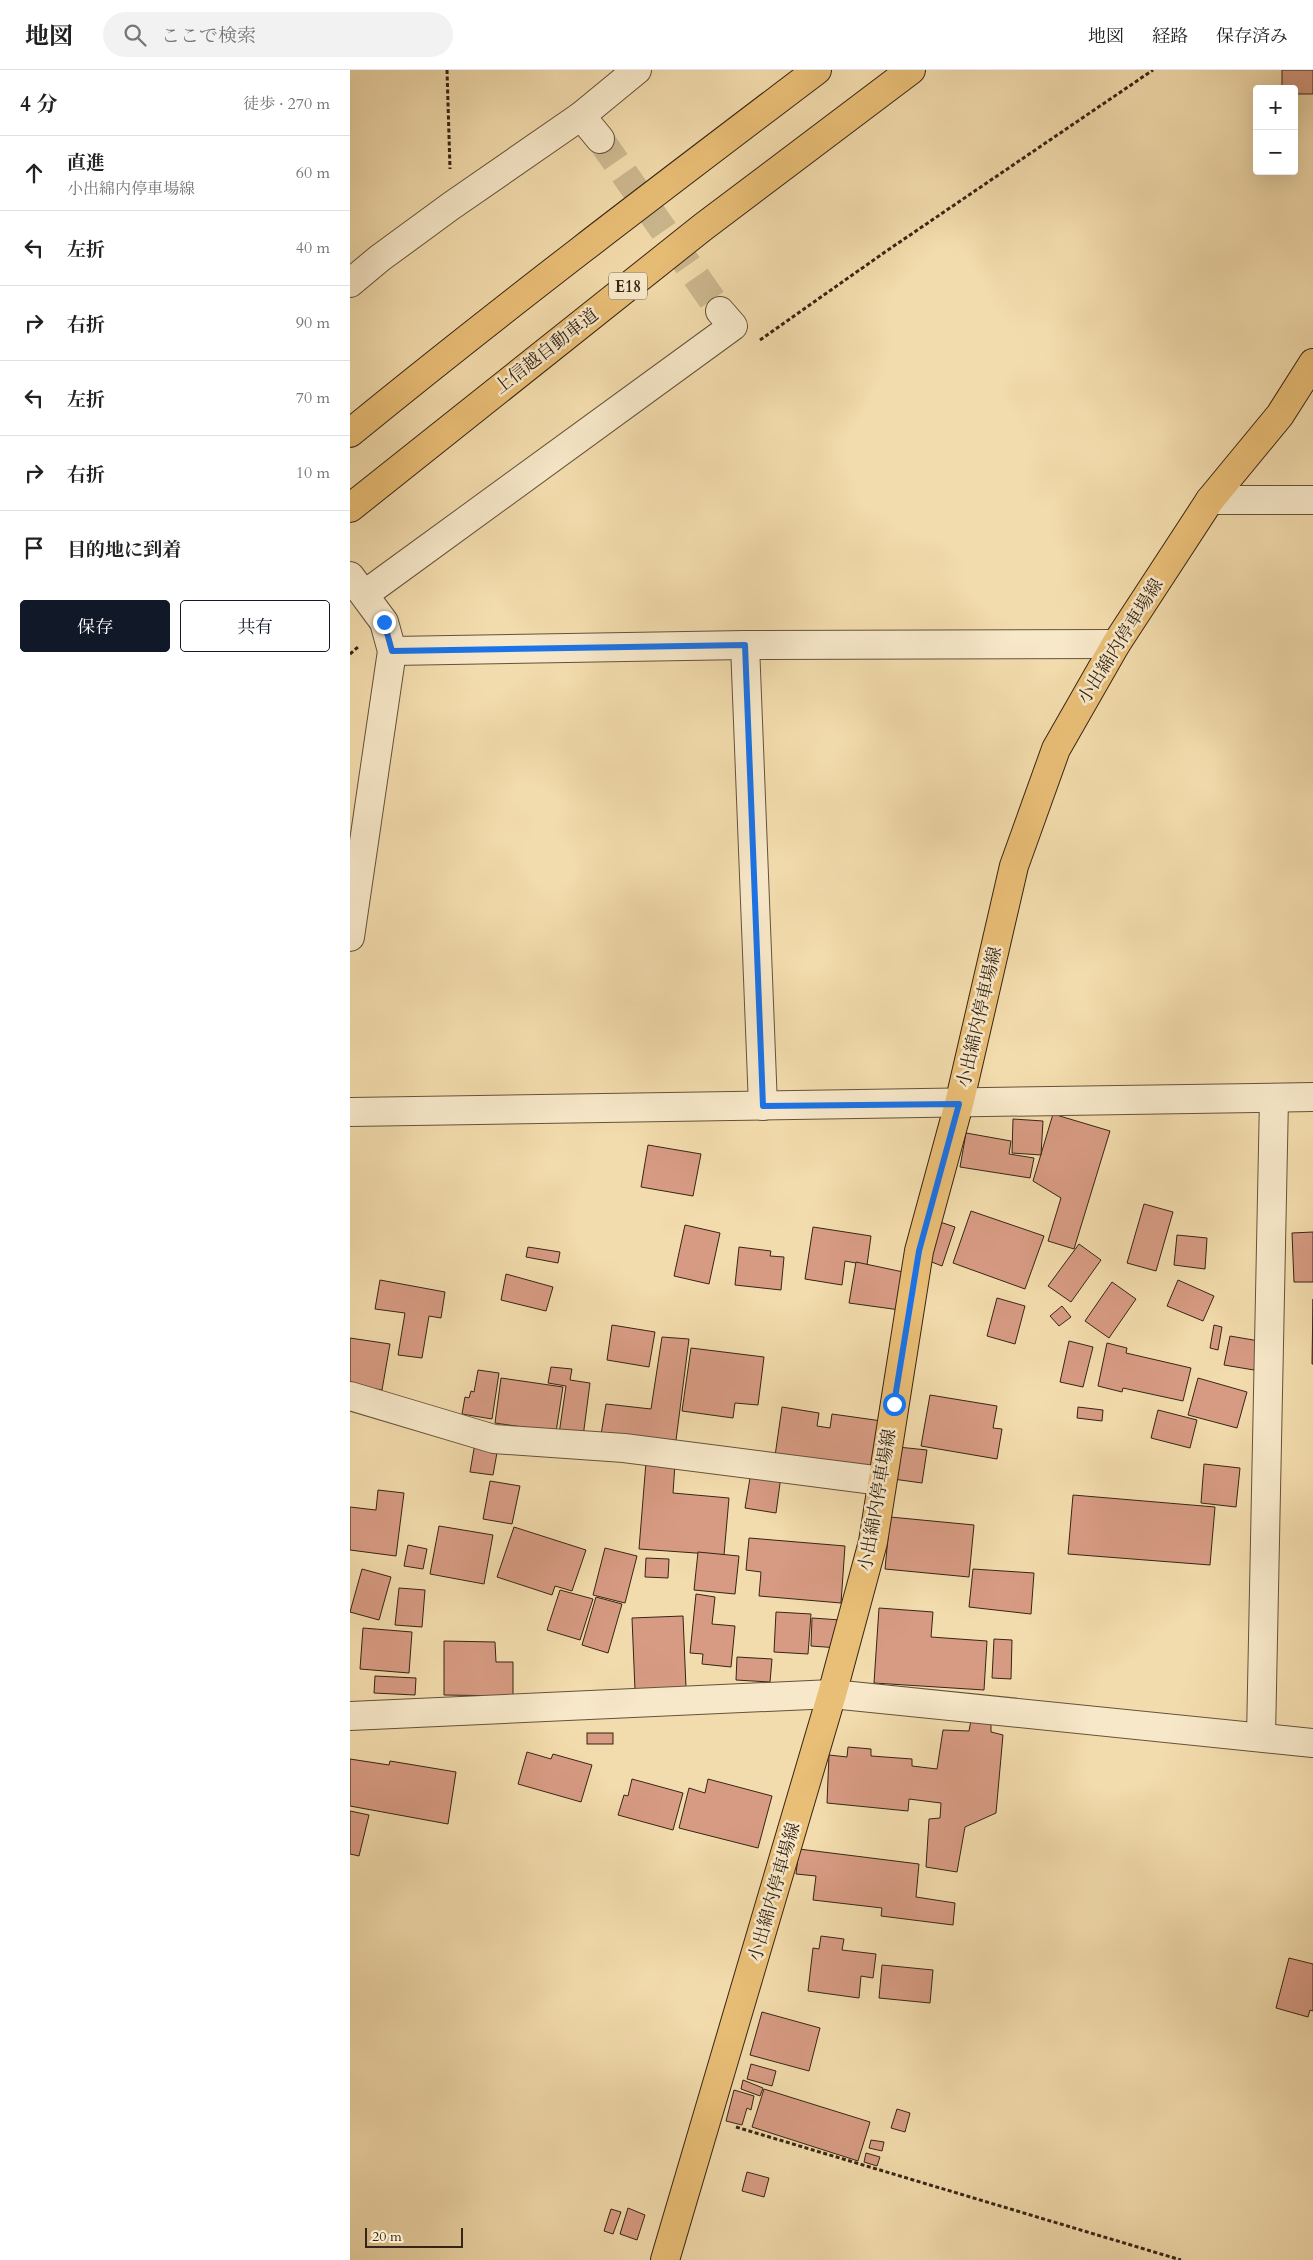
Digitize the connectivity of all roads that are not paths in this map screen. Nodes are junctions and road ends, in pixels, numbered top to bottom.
1 (637, 70) edge
2 (818, 70) edge
3 (911, 70) edge
4 (581, 116) junction
5 (600, 139) tunnel mouth
6 (350, 283) edge
7 (720, 311) tunnel mouth
8 (1313, 363) edge
9 (350, 433) edge
10 (1210, 500) junction
11 (1313, 500) edge
12 (350, 508) edge
13 (357, 585) edge
14 (1116, 644) junction
15 (745, 645) junction
16 (392, 651) junction
17 (350, 936) edge
18 (1313, 1097) edge
19 (1274, 1098) junction
20 (959, 1104) junction
21 (763, 1106) junction
22 (350, 1112) edge
23 (350, 1396) edge
24 (882, 1481) junction
25 (832, 1694) junction
26 (350, 1716) edge
27 (1261, 1737) junction
28 (1313, 1743) edge
29 (665, 2260) edge

1 - 4 street
2 - 9 main road
3 - 12 main road, 上信越自動車道 / E18
4 - 5 street
4 - 6 street
7 - 13 street
8 - 10 main road, 小出綿内停車場線
10 - 11 street
10 - 14 main road, 小出綿内停車場線
13 - 16 street
14 - 15 street
14 - 20 main road, 小出綿内停車場線
15 - 16 street
15 - 21 street
16 - 17 street
18 - 19 street
19 - 20 street
19 - 27 street
20 - 21 street
20 - 24 main road, 小出綿内停車場線
21 - 22 street
23 - 24 street
24 - 25 main road, 小出綿内停車場線
25 - 26 street
25 - 27 street
25 - 29 main road, 小出綿内停車場線
27 - 28 street

